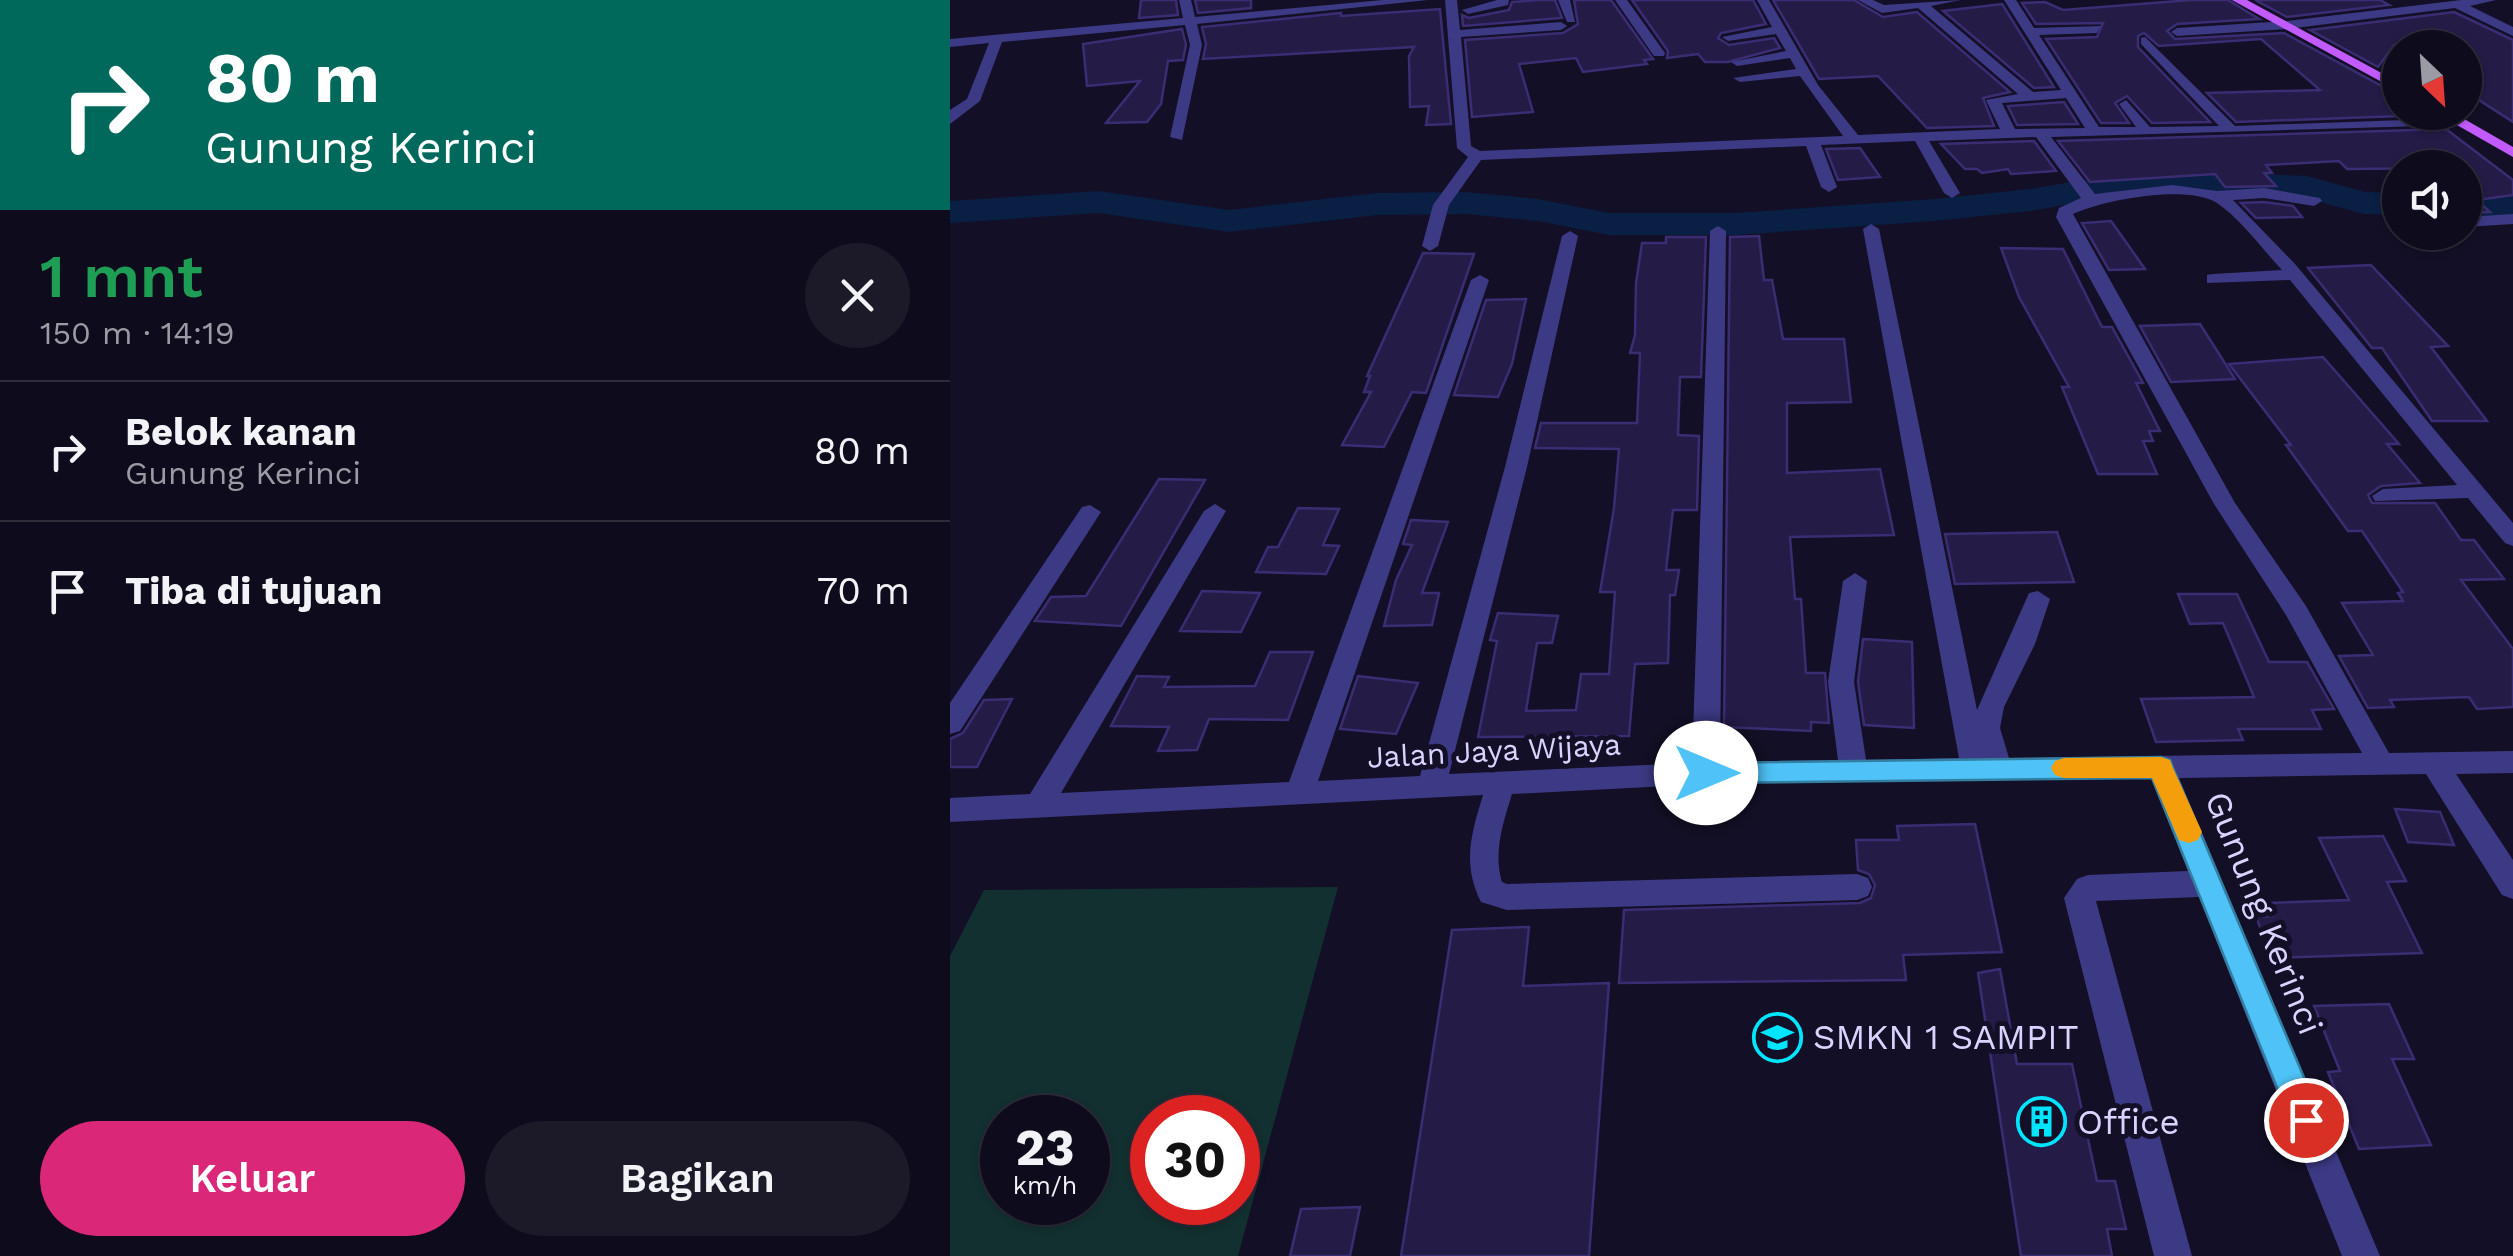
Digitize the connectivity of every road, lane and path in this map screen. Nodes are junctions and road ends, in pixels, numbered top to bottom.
1 (1185, 0) edge
2 (1422, 0) edge
3 (1451, 0) edge
4 (1503, 0) edge
5 (1564, 0) edge
6 (1621, 0) edge
7 (1764, 0) edge
8 (1864, 0) edge
9 (1956, 0) edge
10 (2010, 0) edge
11 (2238, 0) edge
12 (2254, 0) edge
13 (2383, 0) edge
14 (2490, 0) edge
15 (1913, 2) edge
16 (2457, 4) junction
17 (1468, 10) dead end
18 (2405, 10) junction
19 (1192, 22) junction
20 (2434, 22) dead end
21 (2294, 24) junction
22 (1779, 30) junction
23 (2098, 30) dead end
24 (2031, 32) junction
25 (2176, 32) dead end
26 (2513, 32) edge
27 (1454, 34) junction
28 (1728, 37) dead end
29 (997, 39) junction
30 (2145, 41) dead end
31 (955, 43) edge
32 (1659, 53) dead end
33 (1793, 54) junction
34 (950, 62) edge
35 (1736, 62) dead end
36 (2382, 64) edge
37 (1804, 72) junction
38 (2382, 77) edge
39 (1740, 78) dead end
40 (2070, 93) junction
41 (2028, 96) junction
42 (2126, 104) dead end
43 (2249, 109) dead end
44 (950, 120) edge
45 (2382, 121) edge
46 (2482, 125) edge
47 (2262, 129) junction
48 (2231, 130) junction
49 (2480, 130) edge
50 (2148, 132) junction
51 (2007, 133) junction
52 (2041, 133) junction
53 (2096, 134) junction
54 (1177, 137) dead end
55 (2513, 138) edge
56 (1922, 139) junction
57 (1854, 140) junction
58 (1812, 141) junction
59 (2513, 153) edge
60 (1478, 156) junction
61 (1829, 186) dead end
62 (1952, 193) dead end
63 (2215, 196) junction
64 (2089, 197) junction
65 (2314, 201) dead end
66 (2513, 219) edge
67 (2482, 221) edge
68 (1871, 228) dead end
69 (1718, 231) dead end
70 (1570, 236) dead end
71 (1430, 246) dead end
72 (2294, 275) junction
73 (2213, 279) dead end
74 (1480, 280) dead end
75 (2476, 491) junction
76 (2383, 496) dead end
77 (1215, 511) dead end
78 (1090, 512) dead end
79 (2513, 538) edge
80 (1856, 582) dead end
81 (2038, 599) dead end
82 (950, 724) edge
83 (2513, 762) edge
84 (2434, 763) junction
85 (2380, 764) junction
86 (2161, 768) junction
87 (1987, 769) junction
88 (1706, 773) junction
89 (1854, 773) junction
90 (1500, 784) junction
91 (1432, 785) junction
92 (1299, 794) junction
93 (1036, 808) junction
94 (950, 810) edge
95 (2210, 883) junction
96 (2513, 886) edge
97 (1857, 887) dead end
98 (2172, 1256) edge
99 (2361, 1256) edge

1 - 19 street
2 - 19 street
3 - 27 street
4 - 17 street
5 - 27 street
6 - 32 street
7 - 22 street
8 - 15 street
9 - 15 street
10 - 24 street
11 - 21 main road
12 - 21 main road
13 - 18 street
14 - 16 street
15 - 41 street
16 - 18 street
16 - 26 street
18 - 20 street
18 - 21 street
19 - 29 street
19 - 54 street
21 - 25 street
21 - 36 main road
21 - 38 main road
22 - 28 street
22 - 33 street
23 - 24 street
24 - 40 street
27 - 60 street
29 - 31 street
29 - 44 street
30 - 48 street
31 - 34 street
33 - 35 street
33 - 37 street
37 - 39 street
37 - 57 street
40 - 41 street
40 - 53 street
41 - 51 street
42 - 50 street
43 - 47 street
45 - 47 street
46 - 55 main road
47 - 48 street
48 - 50 street
49 - 59 main road
50 - 53 street
51 - 52 street
51 - 56 street
52 - 53 street
52 - 64 street
56 - 57 street
56 - 62 street
57 - 58 street
58 - 60 street
58 - 61 street
60 - 71 street
63 - 64 street
63 - 65 street
63 - 72 street
64 - 85 street
66 - 67 street
68 - 87 street
69 - 88 street
70 - 91 street
72 - 73 street
72 - 75 street
74 - 92 street
75 - 76 street
75 - 79 street
77 - 93 street
78 - 82 street
80 - 89 street
81 - 87 street
83 - 84 street, Jalan Jaya Wijaya
84 - 85 street, Jalan Jaya Wijaya
84 - 96 street
85 - 86 street, Jalan Jaya Wijaya
86 - 87 street, Jalan Jaya Wijaya
86 - 95 street, Gunung Kerinci
87 - 89 street, Jalan Jaya Wijaya
88 - 89 street, Jalan Jaya Wijaya
88 - 90 street, Jalan Jaya Wijaya
90 - 91 street, Jalan Jaya Wijaya
90 - 97 street
91 - 92 street, Jalan Jaya Wijaya
92 - 93 street, Jalan Jaya Wijaya
93 - 94 street, Jalan Jaya Wijaya
95 - 98 street
95 - 99 street, Gunung Kerinci

